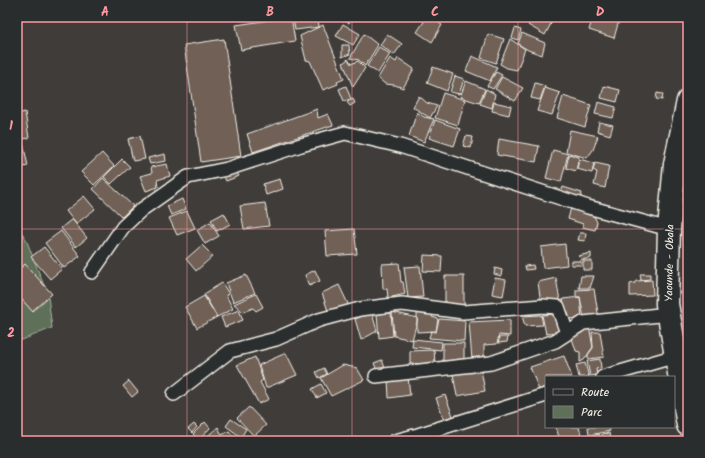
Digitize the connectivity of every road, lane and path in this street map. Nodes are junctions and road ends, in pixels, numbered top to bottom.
1 (688, 102) edge
2 (669, 229) junction
3 (92, 272) dead end
4 (669, 314) junction
5 (567, 333) junction
6 (676, 356) junction
7 (376, 376) dead end
8 (606, 376) edge
9 (174, 394) dead end
10 (545, 395) edge
11 (688, 425) edge
12 (394, 441) edge

1 - 2 highway, Yaounde - Obala
2 - 3 street
2 - 4 highway, Yaounde - Obala
4 - 5 street
4 - 6 highway, Yaounde - Obala
5 - 7 street
5 - 9 street
6 - 8 street
6 - 11 highway, Yaounde - Obala
10 - 12 street

